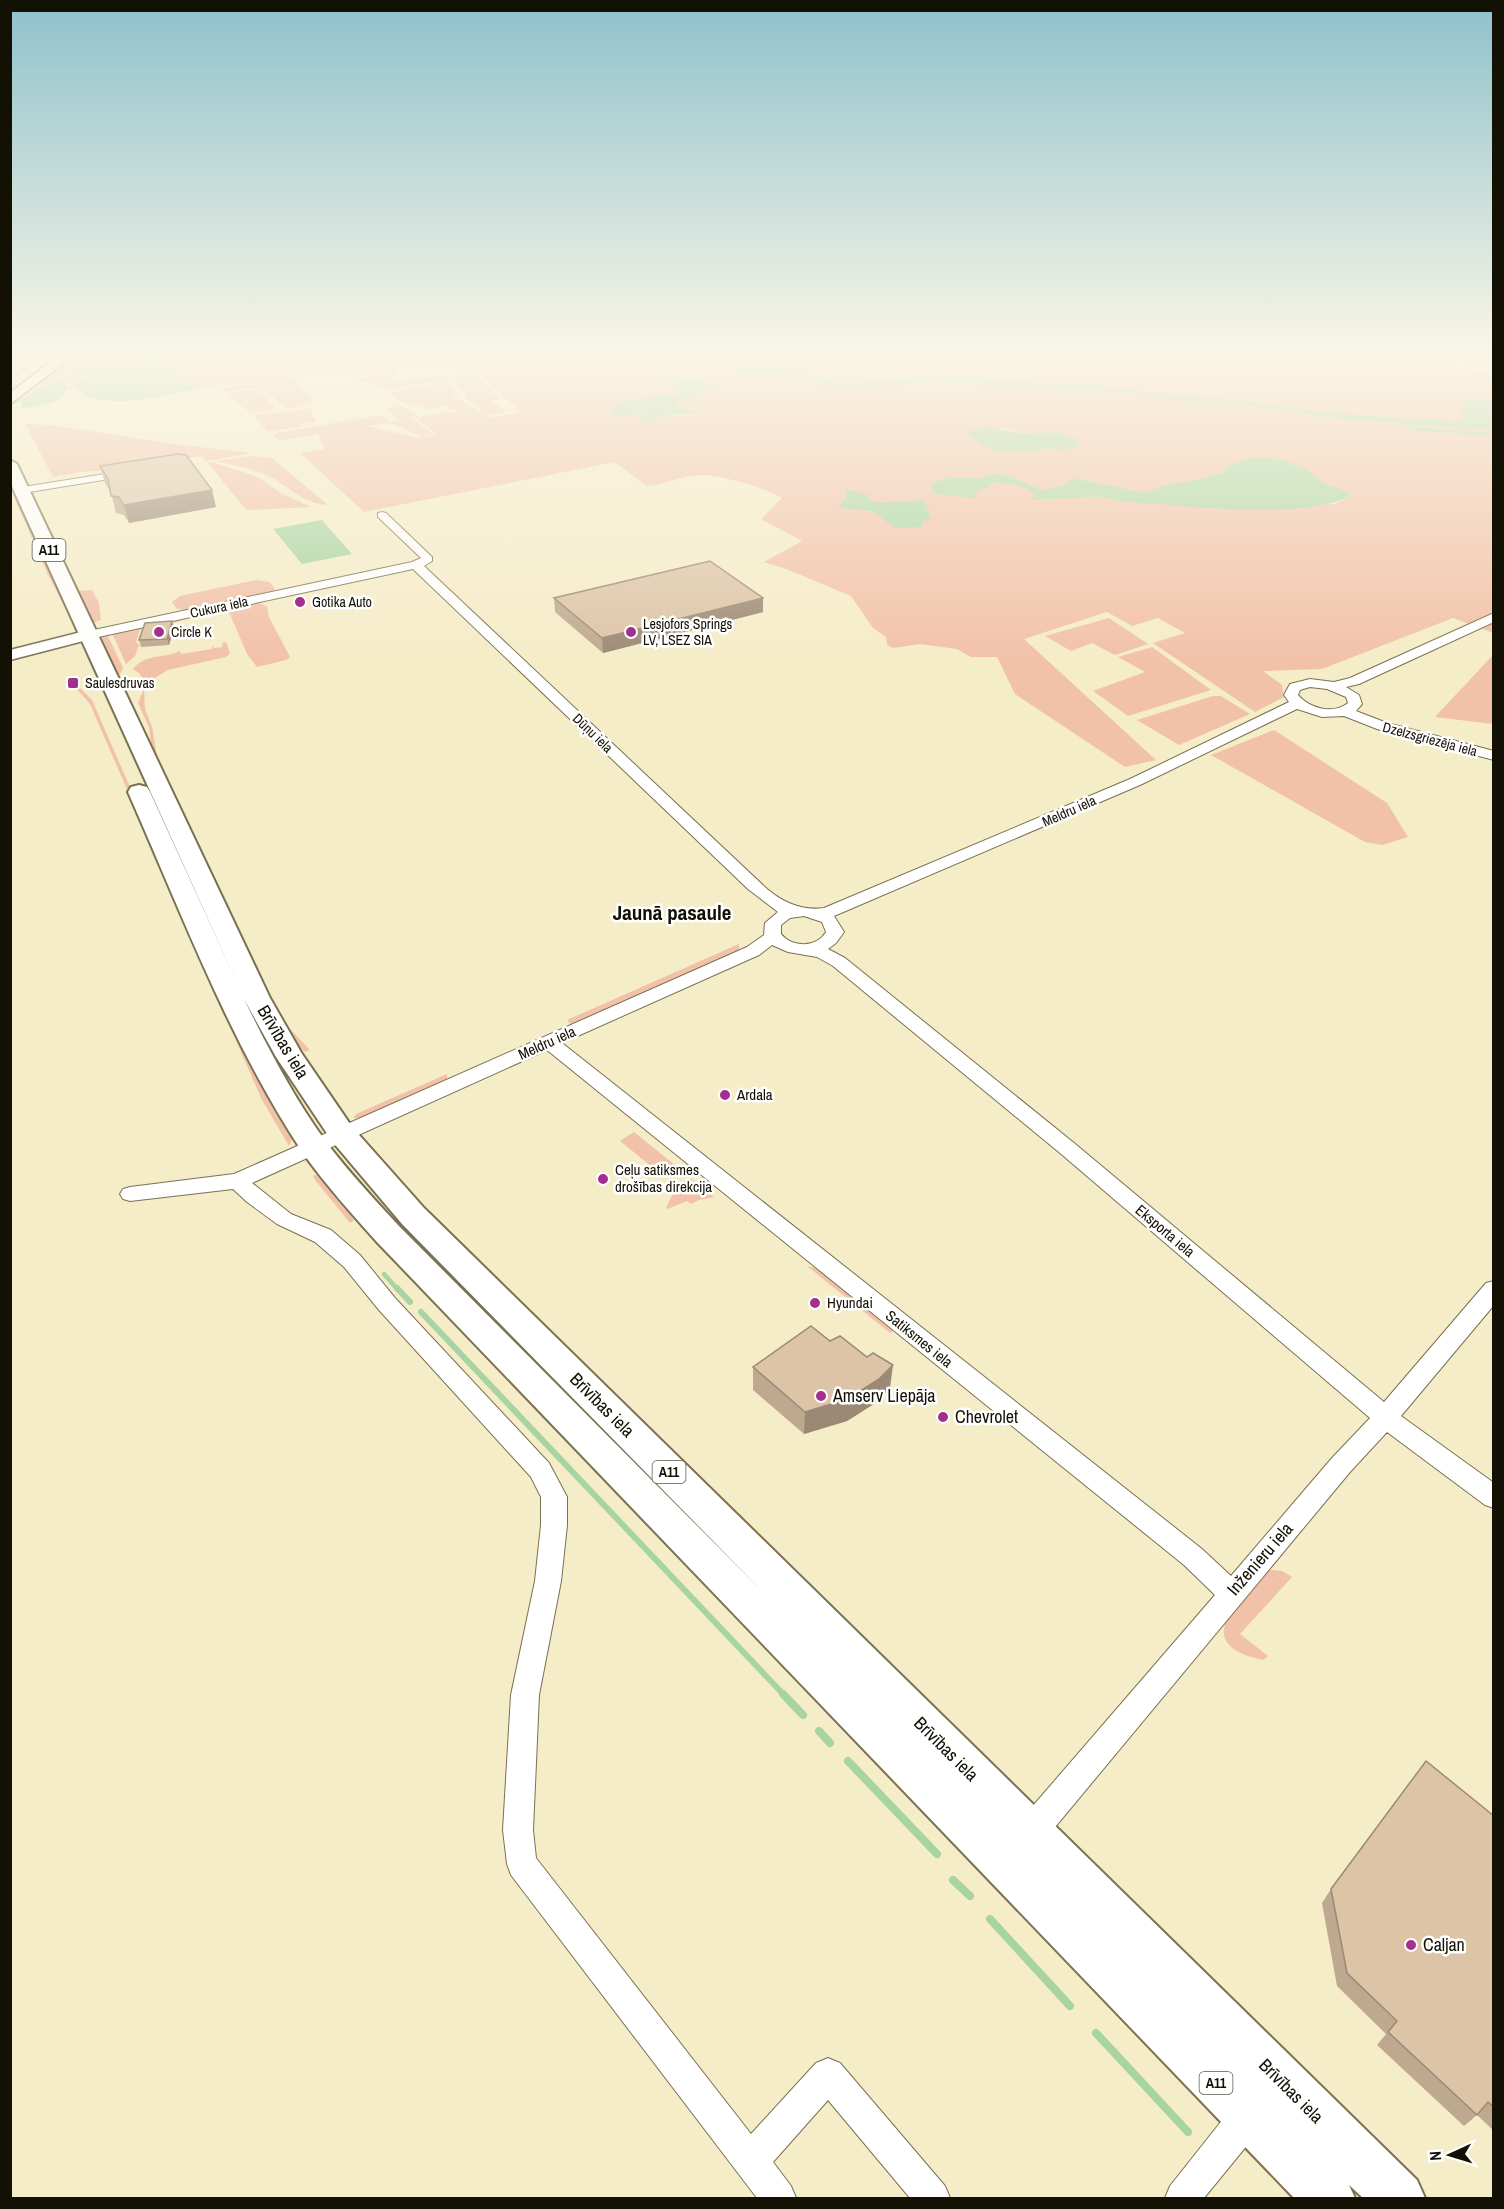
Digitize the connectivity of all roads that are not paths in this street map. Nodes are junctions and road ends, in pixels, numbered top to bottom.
1 (10, 464) edge
2 (142, 471) edge
3 (17, 495) edge
4 (382, 515) dead end
5 (422, 562) junction
6 (48, 586) dead end
7 (1494, 617) edge
8 (74, 631) junction
9 (10, 655) edge
10 (1344, 686) junction
11 (1297, 707) junction
12 (1348, 710) junction
13 (1494, 756) edge
14 (772, 900) junction
15 (795, 912) junction
16 (825, 918) junction
17 (778, 919) junction
18 (780, 942) junction
19 (828, 942) junction
20 (807, 949) junction
21 (838, 962) junction
22 (549, 1042) junction
23 (328, 1140) junction
24 (238, 1181) junction
25 (130, 1194) dead end
26 (1494, 1289) edge
27 (1386, 1418) junction
28 (1494, 1497) edge
29 (1231, 1593) junction
30 (1030, 1833) junction
31 (1247, 2116) junction
32 (1347, 2146) junction
33 (750, 2161) junction
34 (779, 2199) edge
35 (933, 2199) edge
36 (1182, 2199) edge
37 (1329, 2199) edge
38 (1399, 2199) edge

1 - 3 highway, Brīvības iela / A11
2 - 3 street
3 - 6 highway, Brīvības iela / A11
3 - 8 highway, Brīvības iela / A11
4 - 5 street, Dūņu iela
5 - 8 street, Cukura iela
5 - 14 street, Dūņu iela
7 - 10 street
8 - 9 main road, Cukura iela
8 - 23 highway, Brīvības iela / A11
10 - 11 street
10 - 12 street
11 - 12 street, Dzelzsgriezēja iela
11 - 16 street, Meldru iela
12 - 13 street, Dzelzsgriezēja iela
14 - 15 street, Dūņu iela
14 - 17 street, Dūņu iela
15 - 16 street
15 - 17 street
16 - 19 street
17 - 18 street
18 - 20 street, Meldru iela
18 - 22 street, Meldru iela
19 - 20 street, Meldru iela
19 - 21 street, Eksporta iela
20 - 21 street, Eksporta iela
21 - 27 street, Eksporta iela
22 - 23 street, Meldru iela
22 - 29 street, Satiksmes iela
23 - 24 street, Meldru iela
23 - 30 highway, Brīvības iela / A11
23 - 31 highway, Brīvības iela / A11
24 - 25 street, Meldru iela
24 - 33 street
26 - 27 street, Inženieru iela
27 - 28 street, Eksporta iela
27 - 29 street, Inženieru iela
29 - 30 street, Inženieru iela
30 - 32 highway, Brīvības iela / A11
31 - 32 street
31 - 36 street
31 - 37 highway, Brīvības iela / A11
32 - 38 highway, Brīvības iela / A11
33 - 34 street
33 - 35 street

